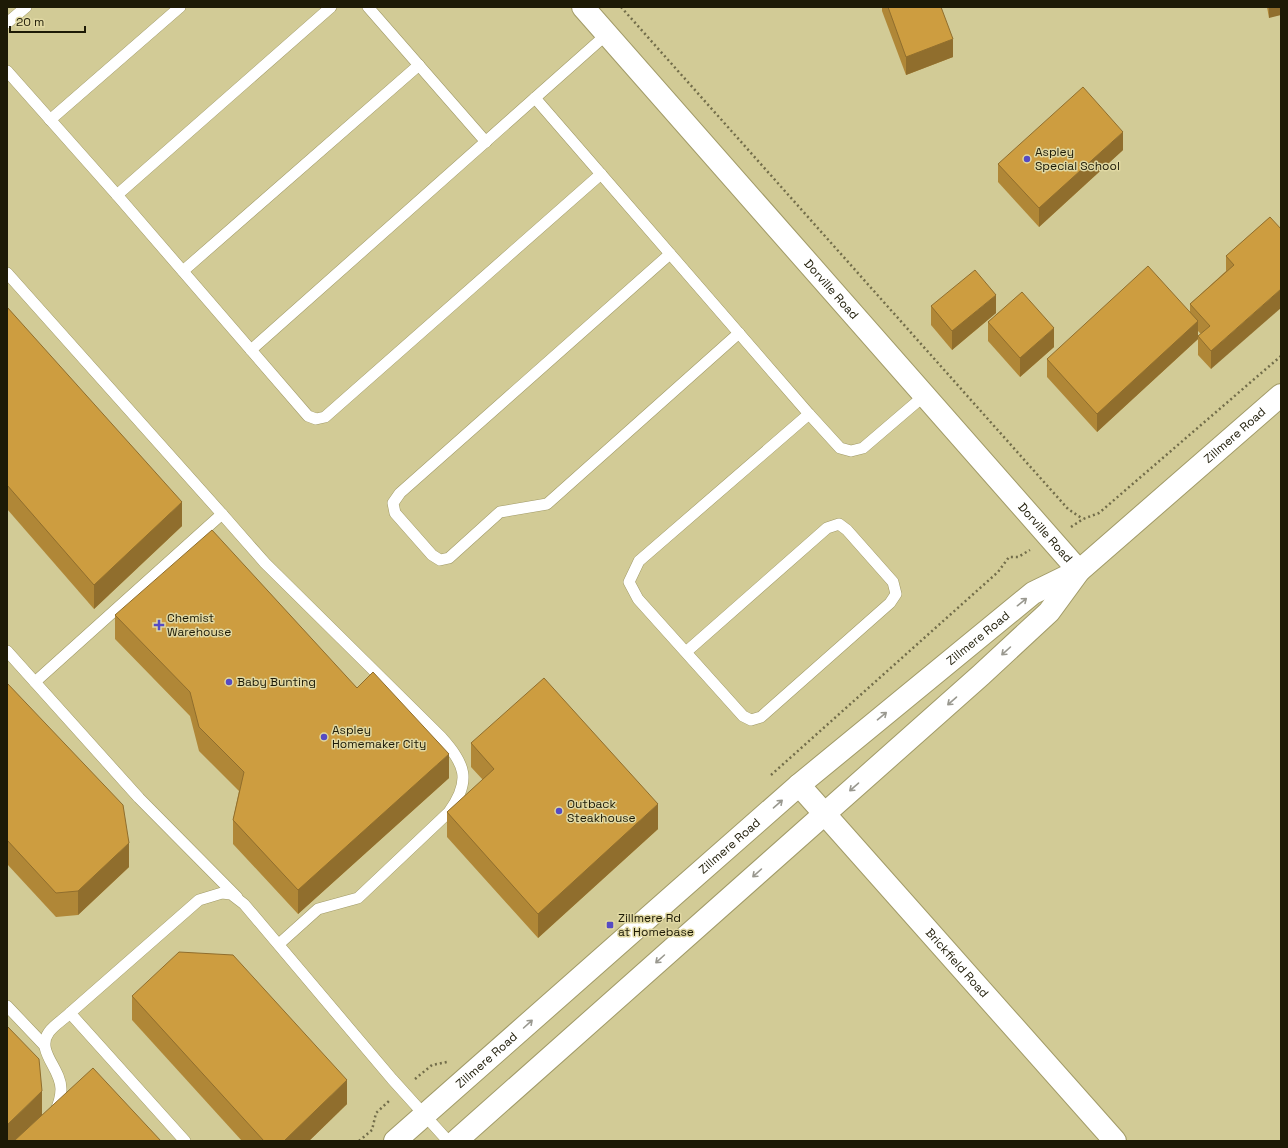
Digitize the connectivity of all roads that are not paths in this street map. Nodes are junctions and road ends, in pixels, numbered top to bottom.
1 (26, 7) edge
2 (180, 7) edge
3 (331, 7) edge
4 (368, 7) edge
5 (583, 7) edge
6 (7, 23) edge
7 (607, 34) junction
8 (419, 65) junction
9 (7, 71) edge
10 (535, 98) junction
11 (50, 120) junction
12 (486, 142) junction
13 (601, 174) junction
14 (118, 196) junction
15 (670, 254) junction
16 (183, 271) junction
17 (7, 273) edge
18 (739, 333) junction
19 (251, 350) junction
20 (925, 395) junction
21 (1281, 395) edge
22 (809, 414) junction
23 (222, 514) junction
24 (1079, 571) junction
25 (7, 651) edge
26 (686, 652) junction
27 (35, 682) junction
28 (799, 785) junction
29 (824, 814) junction
30 (244, 904) junction
31 (279, 944) junction
32 (7, 1006) edge
33 (70, 1013) junction
34 (44, 1045) junction
35 (425, 1115) junction
36 (48, 1123) edge
37 (185, 1141) edge
38 (396, 1141) edge
39 (448, 1141) edge
40 (456, 1141) edge
41 (1115, 1141) edge

1 - 6 lane
2 - 11 lane
3 - 14 lane
4 - 8 lane
5 - 7 main road, Dorville Road
7 - 10 lane
7 - 20 main road, Dorville Road
8 - 12 lane
8 - 16 lane
9 - 11 lane
10 - 12 lane
10 - 13 lane
11 - 14 lane
12 - 19 lane
13 - 15 lane
13 - 19 lane
14 - 16 lane
15 - 18 lane
15 - 18 lane
16 - 19 lane
17 - 23 lane
18 - 22 lane
20 - 22 lane
20 - 24 main road, Dorville Road
21 - 24 main road, Zillmere Road
22 - 26 lane
23 - 27 lane
23 - 31 lane
28 -> 24 main road, Zillmere Road
24 -> 29 main road, Zillmere Road
25 - 27 lane
26 - 26 lane
27 - 30 lane
28 - 29 main road, Brickfield Road
35 -> 28 main road, Zillmere Road
29 -> 40 main road, Zillmere Road
29 - 41 main road, Brickfield Road
30 - 31 lane
30 - 33 lane
31 - 35 lane
32 - 34 lane
33 - 34 lane
33 - 37 lane
34 - 36 lane
35 - 38 main road, Zillmere Road
35 - 39 lane

